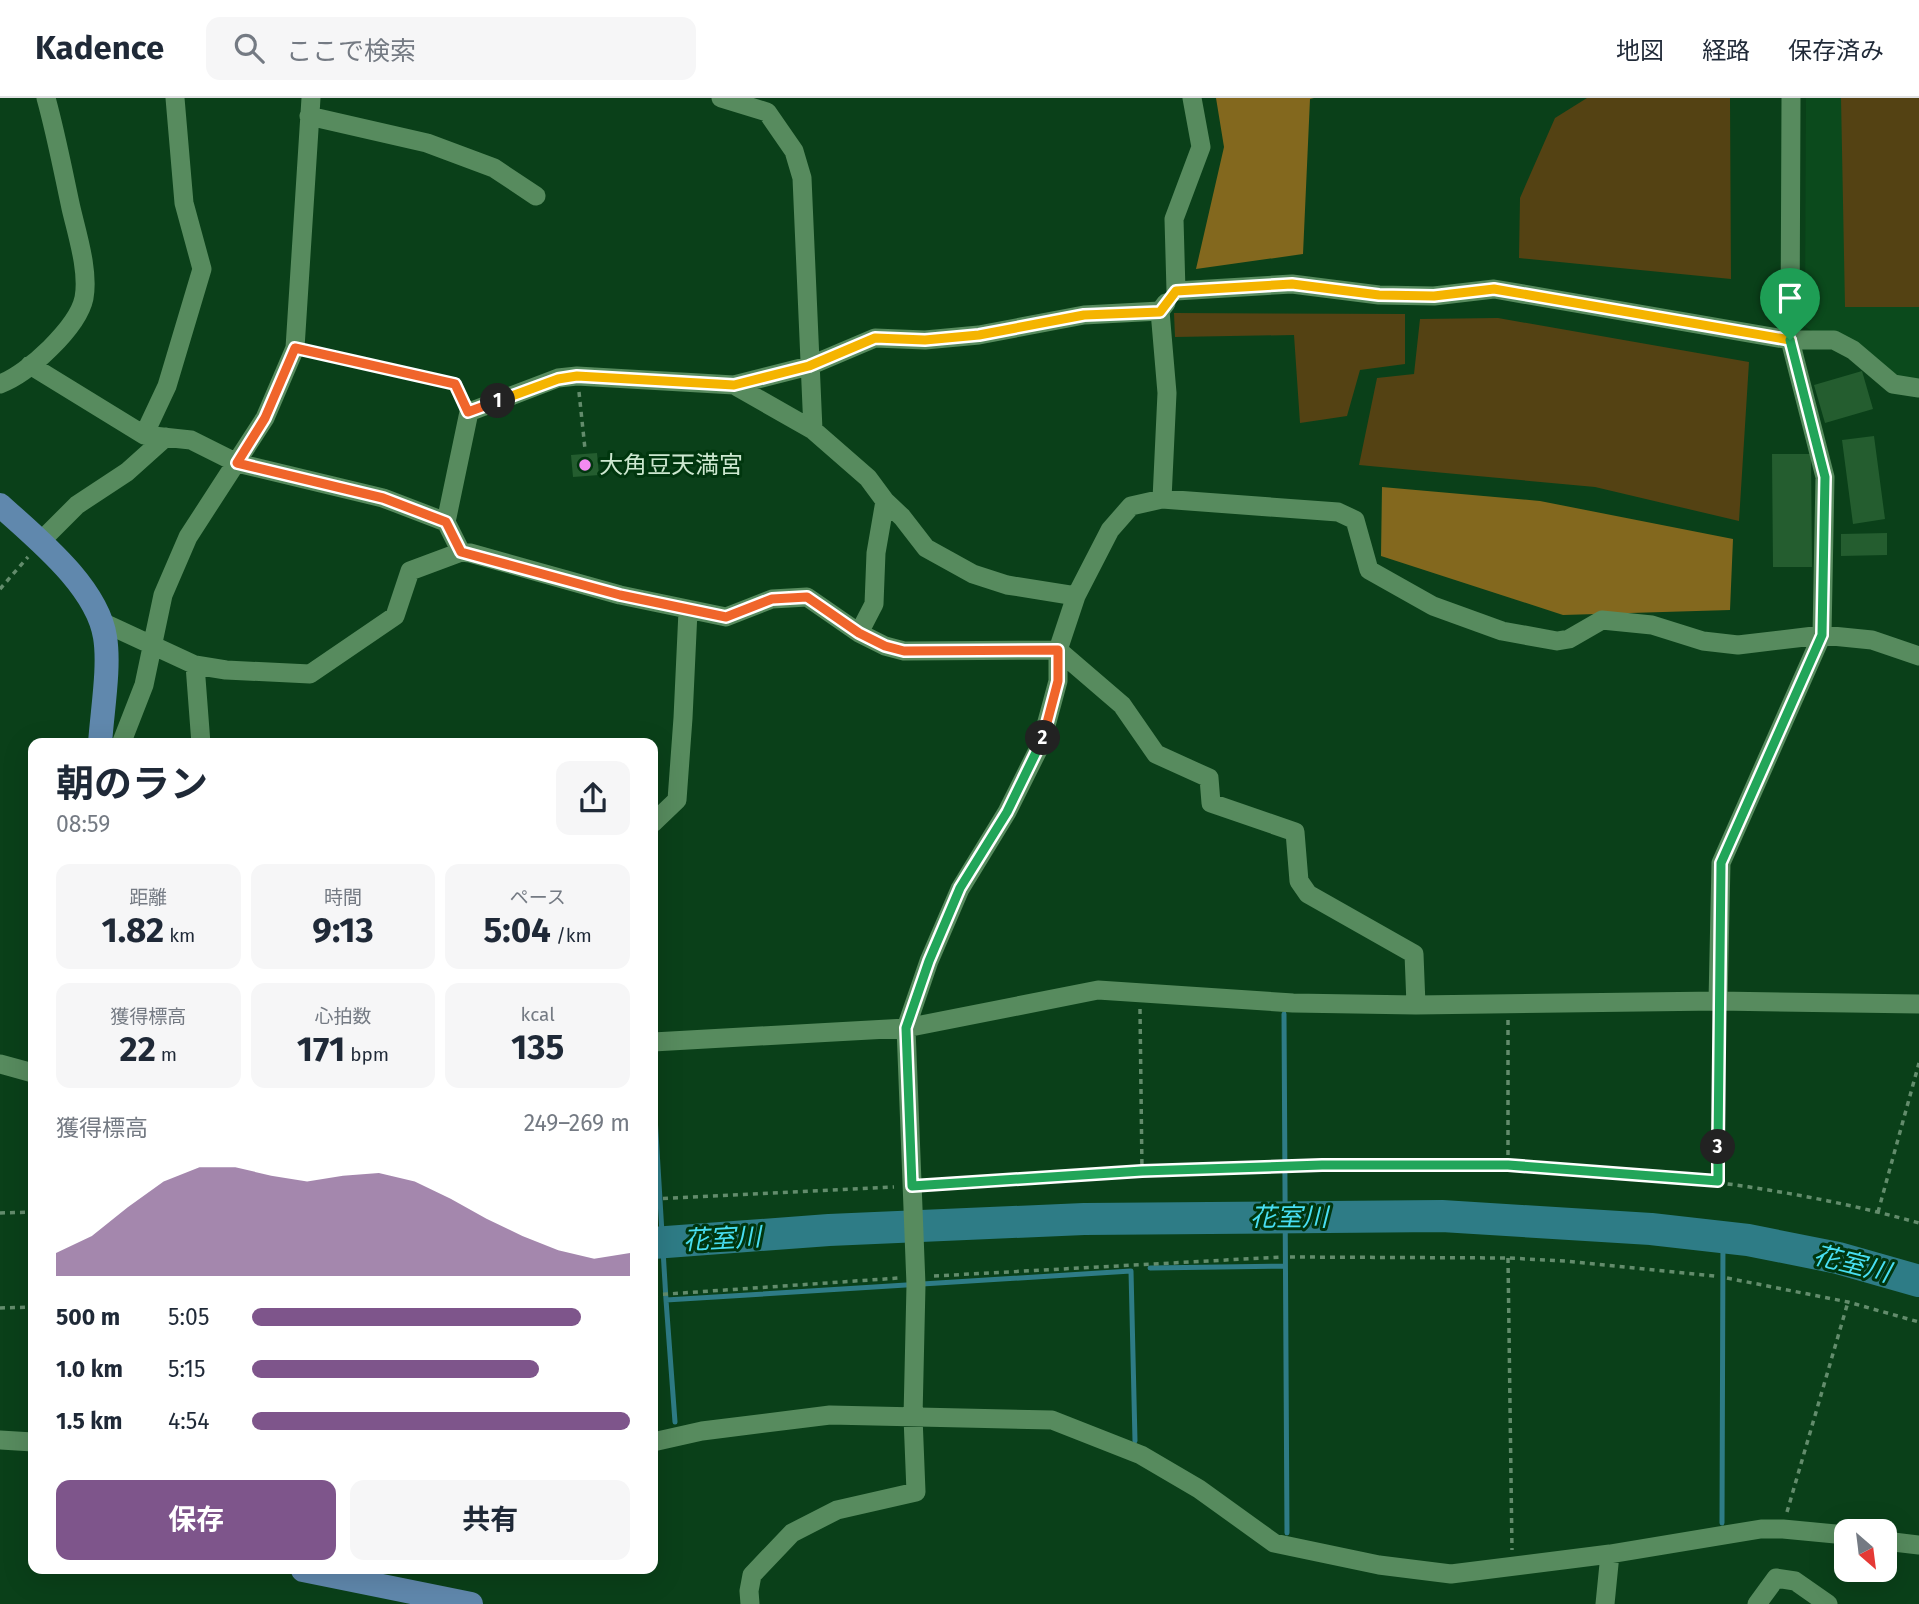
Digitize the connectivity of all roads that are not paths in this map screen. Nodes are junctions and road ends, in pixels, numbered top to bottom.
1 (46, 98) edge
2 (175, 98) edge
3 (721, 98) edge
4 (1192, 98) edge
5 (1791, 98) edge
6 (310, 107) edge
7 (536, 196) dead end
8 (1176, 291) junction
9 (1160, 312) junction
10 (1790, 340) junction
11 (30, 365) junction
12 (809, 366) junction
13 (0, 384) edge
14 (734, 385) junction
15 (1919, 388) edge
16 (813, 430) junction
17 (144, 435) junction
18 (166, 437) junction
19 (237, 463) junction
20 (1162, 499) junction
21 (886, 501) junction
22 (0, 505) edge
23 (446, 522) junction
24 (40, 542) junction
25 (461, 552) junction
26 (1076, 596) junction
27 (688, 611) junction
28 (100, 621) junction
29 (859, 633) junction
30 (1822, 635) junction
31 (152, 647) junction
32 (1058, 650) junction
33 (1919, 656) edge
34 (195, 665) junction
35 (100, 738) edge
36 (123, 738) edge
37 (201, 738) edge
38 (658, 818) edge
39 (1718, 1001) junction
40 (1919, 1004) edge
41 (1416, 1005) junction
42 (906, 1028) junction
43 (658, 1042) edge
44 (0, 1064) edge
45 (28, 1072) edge
46 (913, 1417) junction
47 (0, 1440) edge
48 (658, 1441) edge
49 (28, 1442) edge
50 (1834, 1534) edge
51 (1897, 1542) edge
52 (1919, 1545) edge
53 (1610, 1554) junction
54 (323, 1574) edge
55 (471, 1604) edge
56 (750, 1604) edge
57 (1605, 1604) edge
58 (1757, 1604) edge
59 (1828, 1604) edge

1 - 11 street
2 - 17 street
3 - 12 street
4 - 8 street
5 - 10 street
6 - 7 street
6 - 19 street
8 - 9 street
8 - 10 street
9 - 12 street
9 - 20 street
10 - 15 street
10 - 30 street
11 - 13 street
11 - 17 street
12 - 14 street
12 - 16 street
14 - 16 street
14 - 23 street
16 - 21 street
17 - 18 street
18 - 19 street
18 - 24 street
19 - 23 street
19 - 31 street
20 - 26 street
20 - 30 street
21 - 26 street
21 - 29 street
22 - 24 main road
23 - 25 street
24 - 28 main road
25 - 27 street
25 - 34 street
26 - 32 street
27 - 29 street
27 - 38 street
28 - 31 street
28 - 35 main road
29 - 32 street
30 - 33 street
30 - 39 street
31 - 34 street
31 - 36 street
32 - 41 street
32 - 42 street
34 - 37 street
39 - 40 street
39 - 41 street
41 - 42 street
42 - 43 street
42 - 46 street
44 - 45 street
46 - 48 street
46 - 53 street
46 - 56 street
47 - 49 street
50 - 53 street
51 - 52 street
53 - 57 street
54 - 55 main road
58 - 59 street

